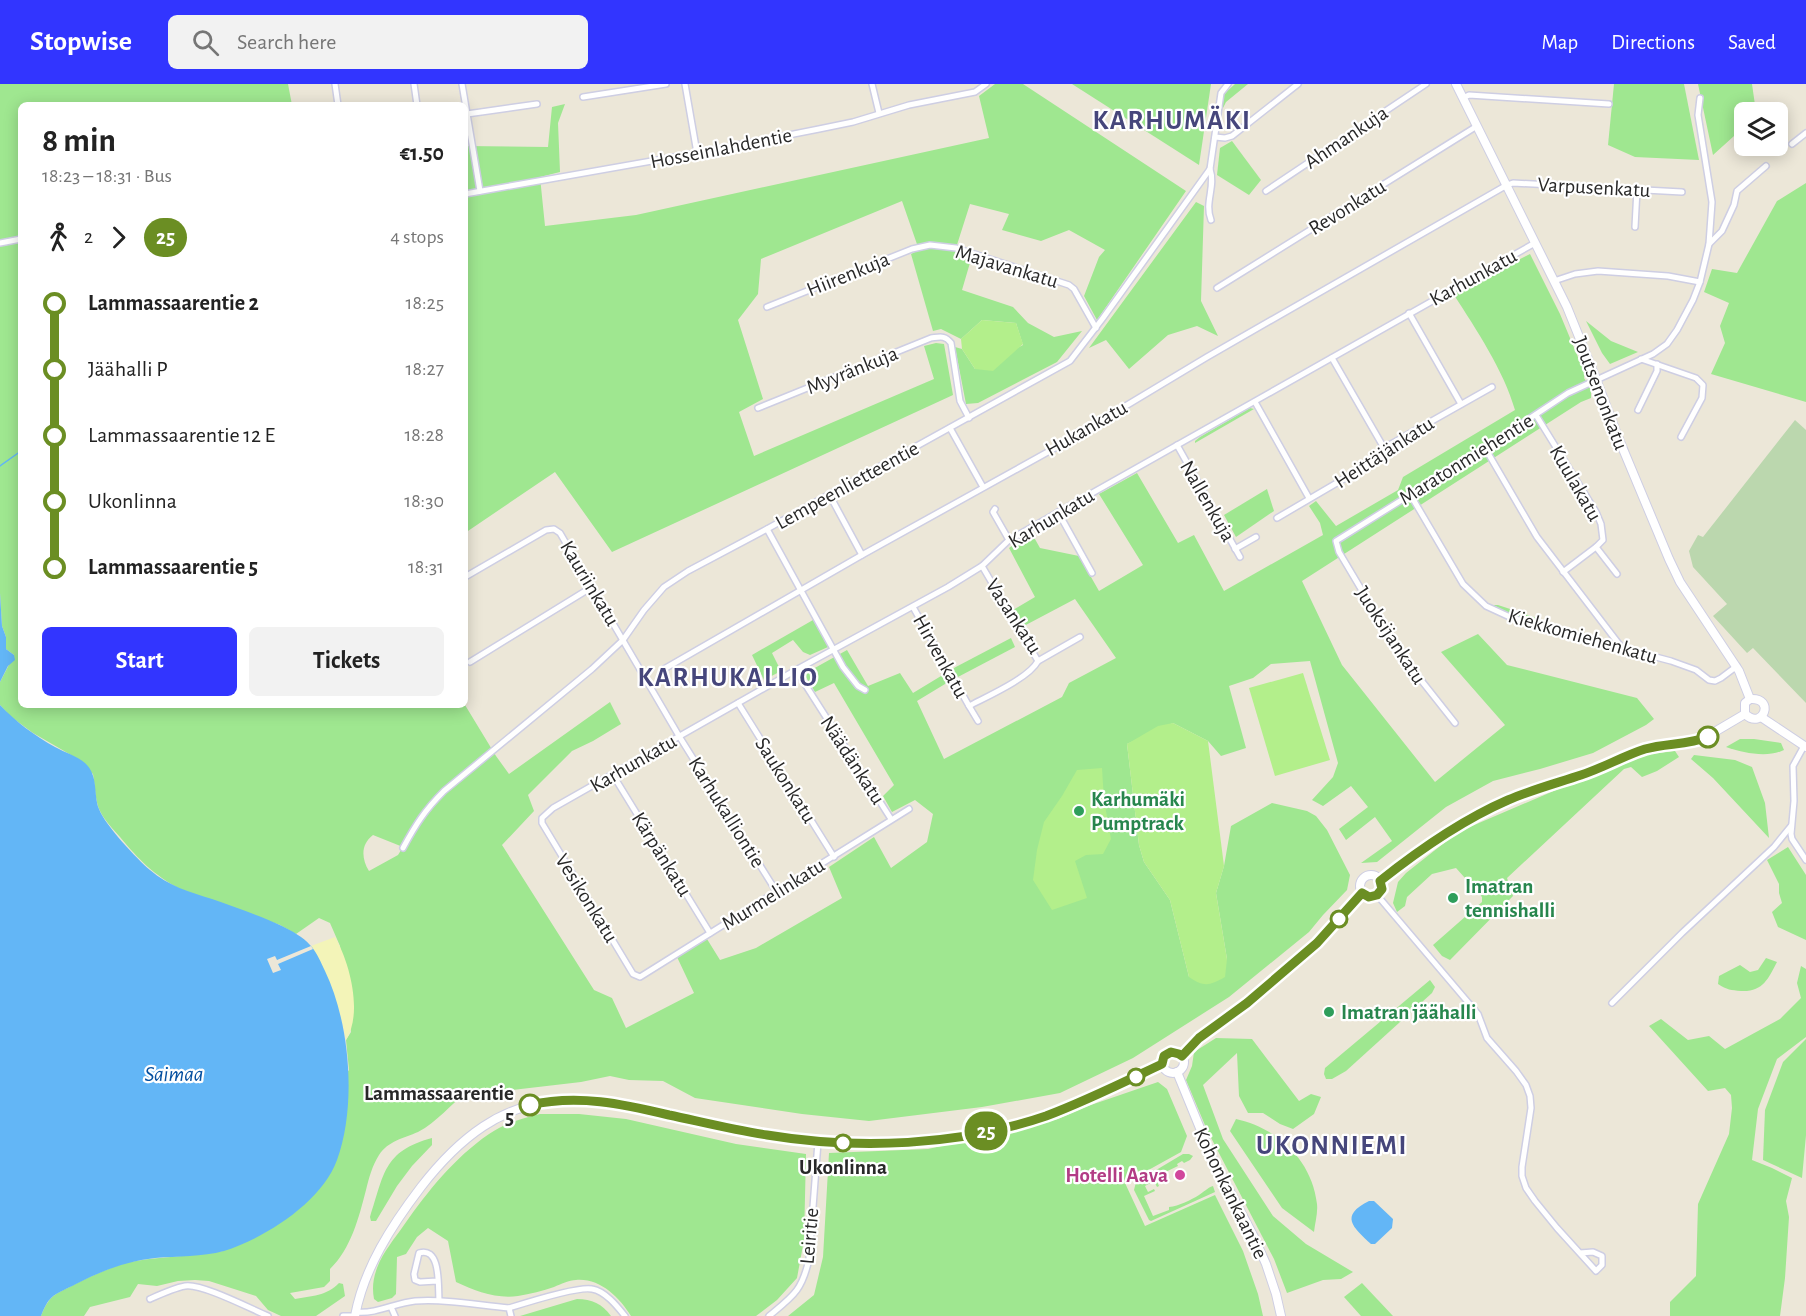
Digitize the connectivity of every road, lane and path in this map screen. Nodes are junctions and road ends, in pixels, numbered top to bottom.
1 (334, 84) edge
2 (414, 84) edge
3 (462, 84) edge
4 (666, 84) edge
5 (685, 84) edge
6 (872, 84) edge
7 (986, 84) edge
8 (1228, 84) edge
9 (1298, 84) edge
10 (1426, 84) edge
11 (1456, 84) edge
12 (583, 97) dead end
13 (1463, 98) junction
14 (1700, 98) dead end
15 (337, 102) edge
16 (417, 102) edge
17 (465, 102) edge
18 (537, 104) dead end
19 (1610, 104) dead end
20 (879, 113) junction
21 (468, 114) edge
22 (468, 120) edge
23 (1478, 126) junction
24 (1806, 133) edge
25 (1215, 137) junction
26 (1792, 144) dead end
27 (697, 153) junction
28 (1766, 166) dead end
29 (1210, 169) junction
30 (1507, 185) junction
31 (1637, 189) junction
32 (480, 191) junction
33 (1266, 191) dead end
34 (1682, 192) dead end
35 (468, 193) edge
36 (1211, 220) dead end
37 (1635, 227) dead end
38 (18, 240) edge
39 (0, 243) edge
40 (1535, 243) junction
41 (1709, 244) junction
42 (930, 245) joint
43 (1554, 281) junction
44 (1700, 282) junction
45 (1217, 288) dead end
46 (767, 307) dead end
47 (1409, 313) junction
48 (1096, 327) junction
49 (1332, 358) junction
50 (1641, 359) junction
51 (1657, 364) junction
52 (1596, 379) junction
53 (1492, 387) dead end
54 (1255, 402) junction
55 (1461, 404) junction
56 (758, 408) dead end
57 (1638, 410) dead end
58 (1536, 415) junction
59 (969, 418) junction
60 (950, 428) junction
61 (1681, 437) dead end
62 (1176, 445) junction
63 (1384, 448) junction
64 (1485, 448) junction
65 (983, 487) junction
66 (830, 494) junction
67 (1410, 494) junction
68 (1309, 498) junction
69 (995, 509) dead end
70 (1058, 512) junction
71 (1277, 518) dead end
72 (767, 529) junction
73 (1256, 537) dead end
74 (1009, 540) junction
75 (1336, 541) joint
76 (1596, 547) junction
77 (1235, 549) junction
78 (862, 555) junction
79 (1240, 556) dead end
80 (982, 566) junction
81 (1563, 572) junction
82 (1092, 573) dead end
83 (1617, 574) dead end
84 (468, 575) edge
85 (592, 587) junction
86 (802, 590) junction
87 (913, 607) junction
88 (1080, 637) dead end
89 (623, 640) junction
90 (1622, 648) junction
91 (834, 649) junction
92 (1038, 660) junction
93 (470, 662) dead end
94 (1737, 666) junction
95 (664, 669) dead end
96 (796, 670) junction
97 (865, 690) dead end
98 (1750, 699) junction
99 (738, 703) junction
100 (969, 706) junction
101 (1745, 714) junction
102 (1761, 717) junction
103 (978, 721) dead end
104 (1455, 723) dead end
105 (679, 736) junction
106 (1805, 747) edge
107 (613, 775) junction
108 (909, 809) dead end
109 (542, 818) joint
110 (891, 819) junction
111 (1791, 826) junction
112 (403, 848) dead end
113 (834, 857) junction
114 (1806, 860) edge
115 (1380, 881) junction
116 (776, 891) junction
117 (1362, 893) junction
118 (1377, 895) junction
119 (710, 933) junction
120 (637, 976) joint
121 (1611, 1003) dead end
122 (1182, 1056) junction
123 (1162, 1064) junction
124 (1178, 1072) junction
125 (818, 1142) junction
126 (1580, 1253) dead end
127 (437, 1281) junction
128 (150, 1299) dead end
129 (439, 1300) junction
130 (391, 1307) junction
131 (508, 1308) junction
132 (354, 1315) edge
133 (268, 1316) edge
134 (343, 1316) edge
135 (395, 1316) edge
136 (511, 1316) edge
137 (625, 1316) edge
138 (769, 1316) edge
139 (1281, 1316) edge

1 - 15 street
2 - 16 street
3 - 17 street
4 - 12 street
5 - 27 street
6 - 20 street
7 - 20 street, Hosseinlahdentie
8 - 25 street, Lempeenlietteentie
9 - 25 street
10 - 33 street, Ahmankuja
11 - 13 street, Joutsenonkatu
13 - 19 street
13 - 23 street, Joutsenonkatu
14 - 41 street
18 - 21 street
20 - 27 street, Hosseinlahdentie
22 - 32 street
23 - 30 street, Joutsenonkatu
23 - 45 street, Revonkatu
24 - 26 street
25 - 29 street, Lempeenlietteentie
27 - 32 street, Hosseinlahdentie
28 - 41 street
29 - 36 street
29 - 48 street, Lempeenlietteentie
30 - 31 street, Varpusenkatu
30 - 40 street, Joutsenonkatu
30 - 65 street, Hukankatu
31 - 34 street, Varpusenkatu
31 - 37 street
32 - 35 street, Hosseinlahdentie
38 - 39 street
40 - 43 street, Joutsenonkatu
40 - 47 street, Karhunkatu
41 - 44 street, Maratonmiehentie
42 - 46 street, Hiirenkuja
42 - 48 street, Majavankatu
43 - 44 street
43 - 52 street, Joutsenonkatu
44 - 50 street, Maratonmiehentie
47 - 49 street, Karhunkatu
47 - 55 street
48 - 59 street, Lempeenlietteentie
49 - 54 street, Karhunkatu
49 - 63 street
50 - 51 street
50 - 52 street, Maratonmiehentie
51 - 57 street
51 - 61 street
52 - 58 street, Maratonmiehentie
52 - 94 street, Joutsenonkatu
53 - 55 street, Heittäjänkatu
54 - 62 street, Karhunkatu
54 - 68 street
55 - 63 street, Heittäjänkatu
56 - 59 street, Myyränkuja
58 - 64 street, Maratonmiehentie
58 - 76 street, Kuulakatu
59 - 60 street, Lempeenlietteentie
60 - 65 street
60 - 66 street, Lempeenlietteentie
62 - 70 street, Karhunkatu
62 - 77 street, Nallenkuja
63 - 68 street, Heittäjänkatu
64 - 67 street, Maratonmiehentie
64 - 81 street
65 - 78 street, Hukankatu
66 - 72 street, Lempeenlietteentie
66 - 78 street
67 - 75 street, Maratonmiehentie
67 - 90 street, Kiekkomiehenkatu
68 - 71 street, Heittäjänkatu
69 - 74 street
70 - 74 street, Karhunkatu
70 - 82 street
72 - 86 street
72 - 89 street, Lempeenlietteentie
73 - 77 street
74 - 80 street, Karhunkatu
75 - 104 street, Juoksijankatu
76 - 81 street, Kuulakatu
76 - 83 street
77 - 79 street, Nallenkuja
78 - 86 street, Hukankatu
80 - 87 street, Karhunkatu
80 - 92 street, Vasankatu
81 - 90 street
84 - 85 street, Kauriinkatu
85 - 89 street, Kauriinkatu
85 - 93 street
86 - 91 street
86 - 95 street, Hukankatu
87 - 91 street, Karhunkatu
87 - 100 street, Hirvenkatu
88 - 92 street, Vasankatu
89 - 105 street, Karhukalliontie
89 - 112 street, Lempeenlietteentie
90 - 94 street, Kiekkomiehenkatu
91 - 96 street, Karhunkatu
91 - 97 street
92 - 100 street, Hirvenkatu
94 - 98 street, Joutsenonkatu
96 - 99 street, Karhunkatu
96 - 110 street, Näädänkatu
98 - 101 street
98 - 102 street
99 - 105 street, Karhunkatu
99 - 113 street, Saukonkatu
100 - 103 street, Hirvenkatu
101 - 102 street
101 - 115 street
102 - 106 street
105 - 107 street, Karhunkatu
105 - 116 street, Karhukalliontie
106 - 111 street
107 - 109 street, Karhunkatu
107 - 119 street, Kärpänkatu
108 - 110 street, Murmelinkatu
109 - 120 street, Vesikonkatu
110 - 113 street, Murmelinkatu
111 - 114 street
111 - 121 street
113 - 116 street, Murmelinkatu
115 - 117 street
115 - 118 street
116 - 119 street, Murmelinkatu
117 - 118 street
117 - 122 street
118 - 126 street
119 - 120 street, Murmelinkatu
122 - 123 street
122 - 124 street
123 - 124 street
123 - 125 street
124 - 139 street, Kohonkankaantie
125 - 132 street
125 - 138 street, Leiritie
127 - 127 street
127 - 129 street
128 - 133 street
129 - 130 street
129 - 131 street
130 - 132 street
130 - 135 street
131 - 136 street
131 - 137 street
132 - 134 street

